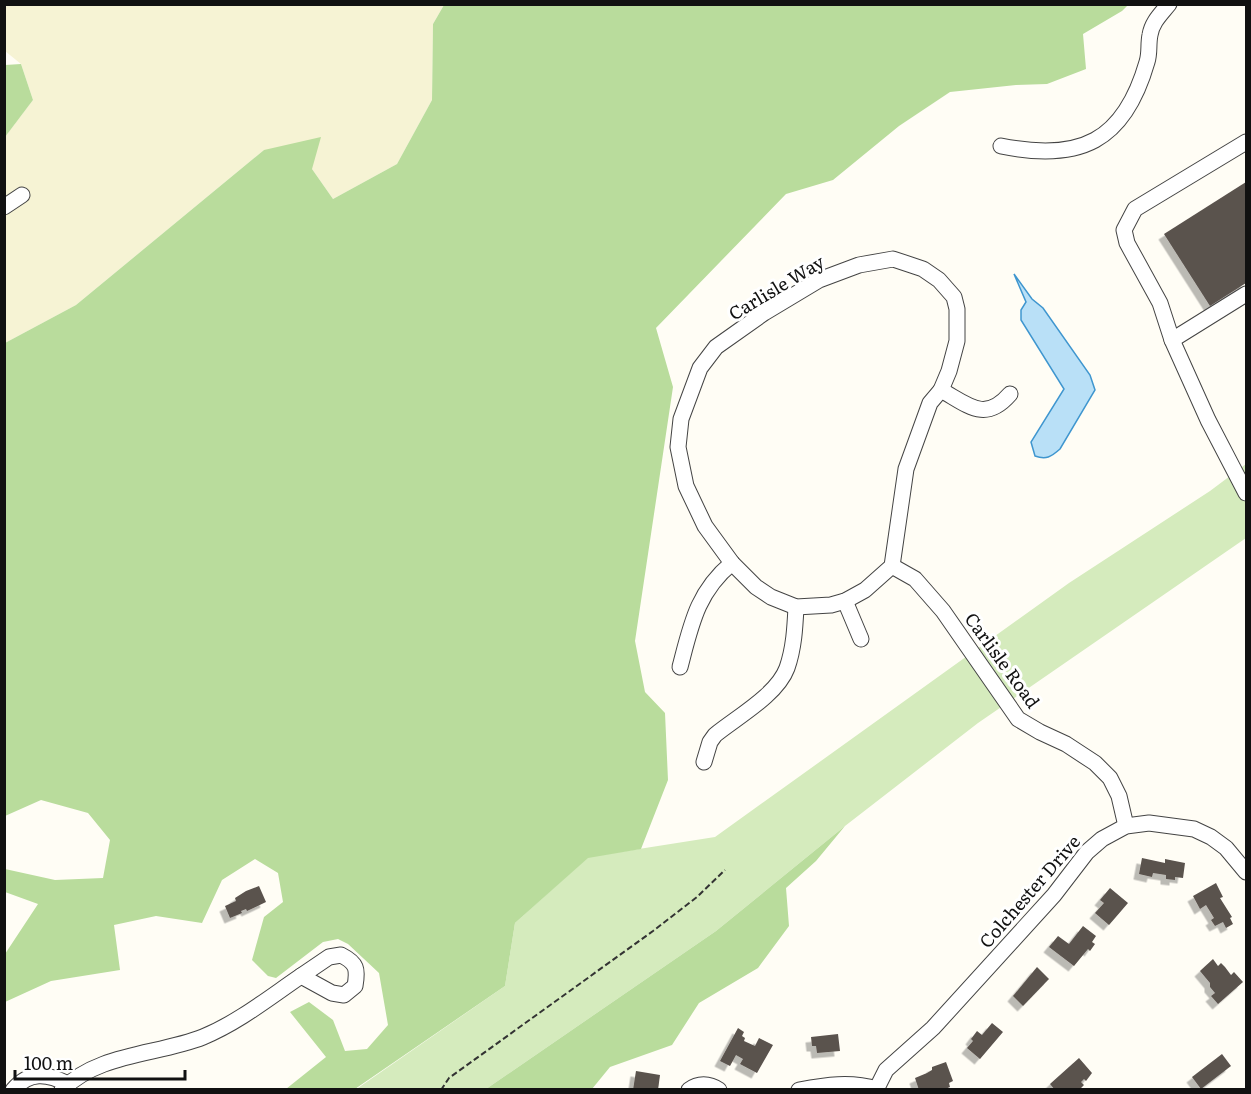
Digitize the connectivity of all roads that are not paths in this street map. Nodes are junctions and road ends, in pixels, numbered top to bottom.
1 (1169, 4) edge
2 (1246, 142) edge
3 (1001, 146) dead end
4 (22, 195) dead end
5 (4, 207) edge
6 (1246, 294) edge
7 (1172, 340) junction
8 (941, 390) junction
9 (1010, 394) dead end
10 (1246, 493) edge
11 (732, 563) junction
12 (892, 566) junction
13 (845, 601) junction
14 (796, 607) junction
15 (861, 639) dead end
16 (680, 667) dead end
17 (704, 762) dead end
18 (1126, 826) junction
19 (1246, 872) edge
20 (301, 976) dead end
21 (65, 1087) edge
22 (13, 1089) edge
23 (689, 1089) edge
24 (718, 1089) edge
25 (799, 1089) edge
26 (877, 1089) edge

1 - 3 street
2 - 7 street
4 - 5 street
6 - 7 street
7 - 10 street
8 - 9 street
8 - 11 street, Carlisle Way
8 - 12 street, Carlisle Way
11 - 14 street, Carlisle Way
11 - 16 street
12 - 13 street, Carlisle Way
12 - 18 street, Carlisle Road
13 - 14 street, Carlisle Way
13 - 15 street
14 - 17 street
18 - 19 street, Colchester Drive
18 - 26 street, Colchester Drive
20 - 21 street
21 - 22 street
23 - 24 street
25 - 26 street

